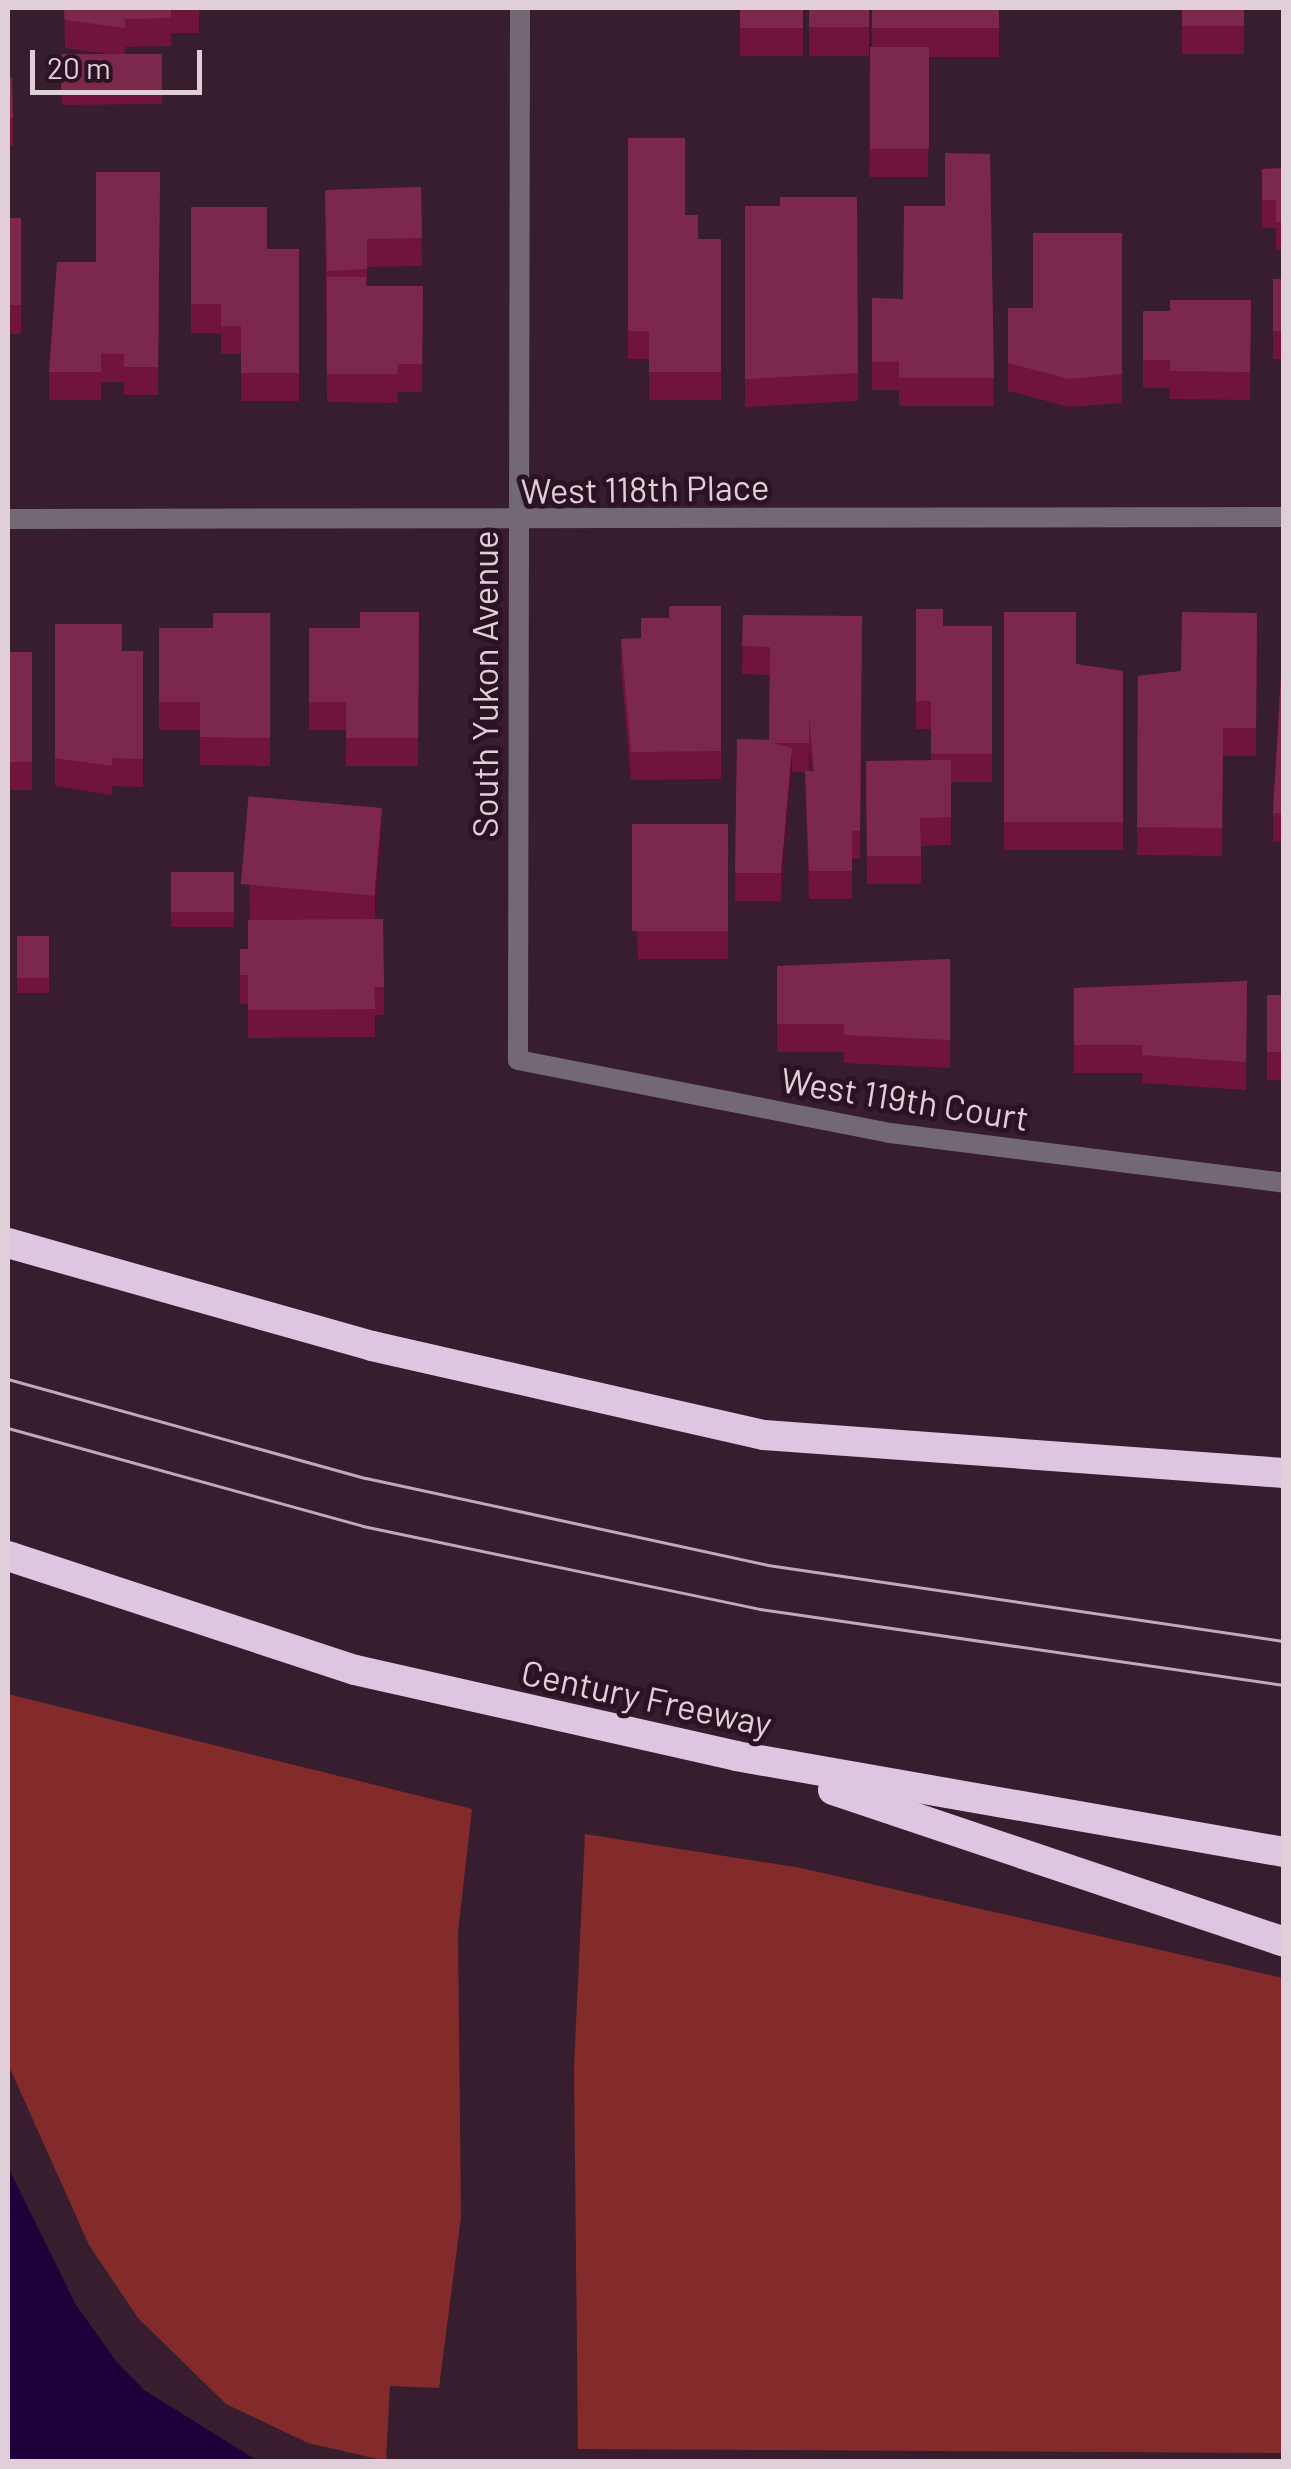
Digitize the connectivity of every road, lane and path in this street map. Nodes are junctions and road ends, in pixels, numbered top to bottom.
1 (520, 8) edge
2 (1284, 517) edge
3 (8, 520) edge
4 (516, 522) junction
5 (518, 1060) joint
6 (1284, 1183) edge
7 (8, 1243) edge
8 (1284, 1473) edge
9 (8, 1556) edge
10 (736, 1756) junction
11 (1284, 1852) edge
12 (1284, 1942) edge

1 - 4 street, South Yukon Avenue
2 - 4 street, West 118th Place
3 - 4 street, West 118th Place
4 - 5 street, South Yukon Avenue
5 - 6 street, West 119th Court
7 - 8 highway
9 - 10 highway, Century Freeway
10 - 11 highway, Century Freeway
10 - 12 highway

